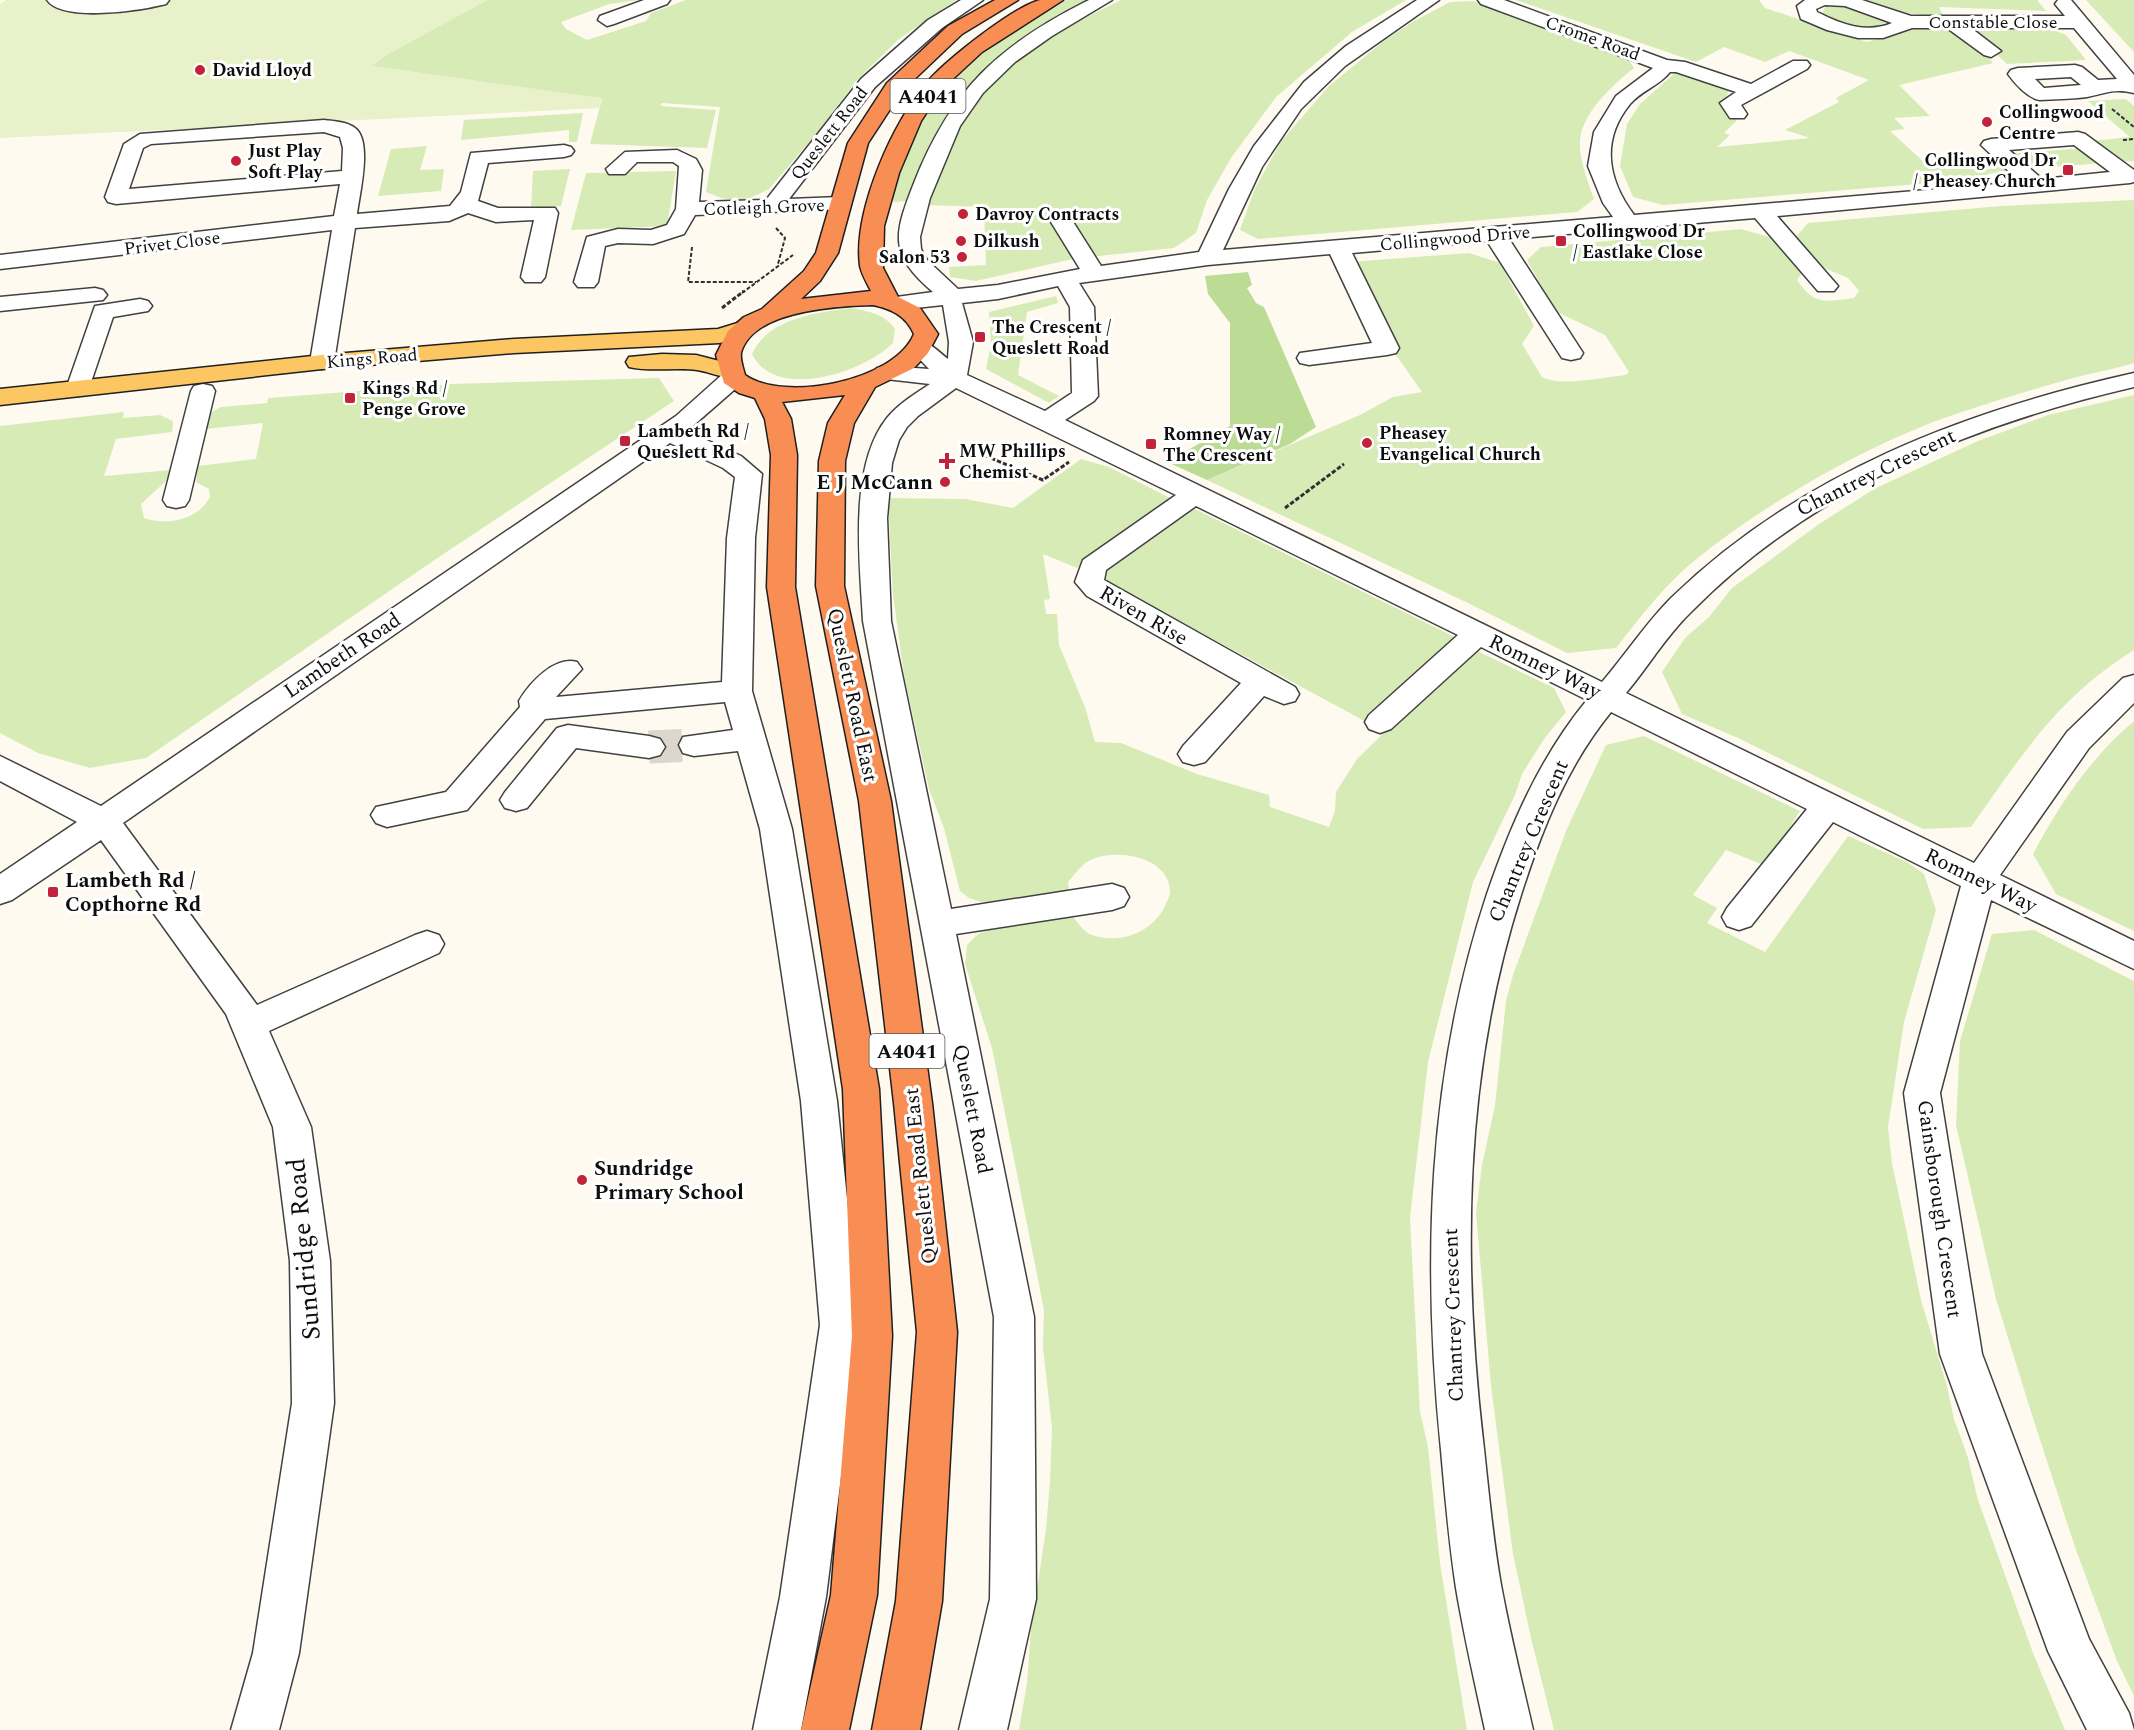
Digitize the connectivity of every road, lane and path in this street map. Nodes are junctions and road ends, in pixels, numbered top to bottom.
1 (56, 0) edge
2 (160, 0) edge
3 (661, 0) edge
4 (974, 0) edge
5 (1009, 0) edge
6 (1054, 0) edge
7 (1103, 0) edge
8 (1430, 0) edge
9 (1487, 0) edge
10 (1821, 0) edge
11 (1828, 0) edge
12 (2062, 0) edge
13 (607, 20) dead end
14 (1909, 22) junction
15 (2077, 22) junction
16 (1953, 23) junction
17 (1991, 51) dead end
18 (1800, 65) dead end
19 (1663, 66) junction
20 (2094, 86) dead end
21 (2132, 86) edge
22 (1751, 90) junction
23 (1737, 114) dead end
24 (564, 151) dead end
25 (617, 170) dead end
26 (2133, 179) edge
27 (2038, 187) junction
28 (1985, 192) junction
29 (347, 199) junction
30 (840, 204) junction
31 (467, 205) junction
32 (878, 205) junction
33 (687, 209) junction
34 (1761, 211) junction
35 (772, 214) junction
36 (1062, 222) dead end
37 (1629, 223) junction
38 (676, 229) junction
39 (1494, 234) junction
40 (1338, 248) junction
41 (795, 254) dead end
42 (1208, 258) junction
43 (0, 262) edge
44 (778, 266) junction
45 (1094, 273) junction
46 (533, 277) dead end
47 (1064, 278) junction
48 (586, 282) dead end
49 (757, 282) junction
50 (1826, 286) dead end
51 (95, 295) dead end
52 (893, 302) junction
53 (952, 302) junction
54 (0, 304) edge
55 (140, 306) dead end
56 (716, 313) dead end
57 (768, 315) junction
58 (921, 322) junction
59 (744, 328) junction
60 (921, 348) junction
61 (1571, 353) dead end
62 (1309, 358) dead end
63 (322, 362) junction
64 (876, 378) junction
65 (954, 378) junction
66 (2134, 380) edge
67 (746, 383) junction
68 (203, 391) junction
69 (86, 394) junction
70 (0, 397) edge
71 (0, 415) edge
72 (1046, 421) junction
73 (676, 426) junction
74 (1094, 444) junction
75 (979, 453) dead end
76 (1344, 464) dead end
77 (1196, 494) junction
78 (176, 500) dead end
79 (1262, 527) junction
80 (1478, 633) junction
81 (567, 669) dead end
82 (2134, 685) edge
83 (738, 692) junction
84 (1607, 697) junction
85 (536, 709) junction
86 (1380, 722) dead end
87 (752, 739) junction
88 (694, 745) tunnel mouth
89 (649, 747) tunnel mouth
90 (1194, 754) dead end
91 (0, 767) edge
92 (516, 800) dead end
93 (1828, 805) junction
94 (387, 815) dead end
95 (98, 823) junction
96 (1980, 879) junction
97 (0, 891) edge
98 (1112, 897) dead end
99 (1740, 917) dead end
100 (936, 924) junction
101 (427, 944) dead end
102 (2134, 956) edge
103 (247, 1025) junction
104 (255, 1730) edge
105 (777, 1730) edge
106 (825, 1730) edge
107 (896, 1730) edge
108 (983, 1730) edge
109 (1509, 1730) edge
110 (2112, 1730) edge

1 - 2 street
3 - 13 street
4 - 35 street, Queslett Road
5 - 30 highway, Queslett Road / A4041
6 - 32 highway, A4041
7 - 53 street
8 - 42 street
9 - 19 street, Crome Road
10 - 14 street, Constable Close
11 - 14 street, Constable Close
12 - 15 street
14 - 16 street, Constable Close
15 - 16 street, Constable Close
15 - 21 street
16 - 17 street
18 - 22 street
19 - 22 street, Crome Road
19 - 37 street
20 - 21 street
22 - 23 street
24 - 31 street
25 - 33 street, Cotleigh Grove
26 - 27 street, Collingwood Drive
26 - 27 street
26 - 28 street, Collingwood Drive
27 - 28 street, Collingwood Drive
28 - 34 street, Collingwood Drive
29 - 29 street
29 - 31 street
29 - 43 street, Privet Close
29 - 63 street
30 - 32 highway
30 - 35 street, Cotleigh Grove
30 - 57 highway, Queslett Road / A4041
31 - 46 street
32 - 52 highway, A4041
33 - 35 street, Cotleigh Grove
33 - 38 street, Cotleigh Grove
34 - 37 street, Collingwood Drive
34 - 50 street
35 - 44 path
36 - 45 street
37 - 39 street, Collingwood Drive
38 - 48 street, Cotleigh Grove
38 - 49 path
39 - 40 street, Collingwood Drive
39 - 61 street
40 - 42 street, Collingwood Drive
40 - 62 street
41 - 44 path
42 - 45 street, Collingwood Drive
44 - 49 path
45 - 47 street, Collingwood Drive
47 - 53 street, Collingwood Drive
47 - 72 street
49 - 56 path
51 - 54 street
52 - 53 street, Collingwood Drive
52 - 57 highway
52 - 58 highway
53 - 58 street, Collingwood Drive
53 - 65 street
55 - 69 street
57 - 59 highway
58 - 60 highway
59 - 63 main road, Kings Road
59 - 67 highway
60 - 64 highway
60 - 65 street, Romney Way
63 - 69 main road, Kings Road
64 - 65 street, Romney Way
64 - 67 highway
64 - 107 highway, Queslett Road East / A4041
65 - 72 street, Romney Way
65 - 100 street, Queslett Road
66 - 84 street, Chantrey Crescent
67 - 68 main road, Kings Road
67 - 73 street, Lambeth Road
67 - 106 highway, A4041
68 - 69 main road, Kings Road
68 - 78 street
69 - 70 main road, Kings Road
69 - 71 main road, Kings Road
72 - 74 street, Romney Way
73 - 83 street
73 - 95 street, Lambeth Road
74 - 75 path
74 - 77 street, Romney Way
76 - 79 path
77 - 79 street, Romney Way
77 - 90 street, Riven Rise
79 - 80 street, Romney Way
80 - 84 street, Romney Way
80 - 86 street
81 - 85 street
82 - 96 street, Gainsborough Crescent
83 - 85 street
83 - 87 street
84 - 93 street, Romney Way
84 - 109 street, Chantrey Crescent
85 - 94 street
87 - 88 street
87 - 105 street
89 - 92 street
91 - 95 street, Sundridge Road
93 - 96 street, Romney Way
93 - 99 street
95 - 97 street, Lambeth Road
95 - 103 street, Sundridge Road
96 - 102 street, Romney Way
96 - 110 street, Gainsborough Crescent
98 - 100 street
100 - 108 street, Queslett Road
101 - 103 street
103 - 104 street, Sundridge Road

